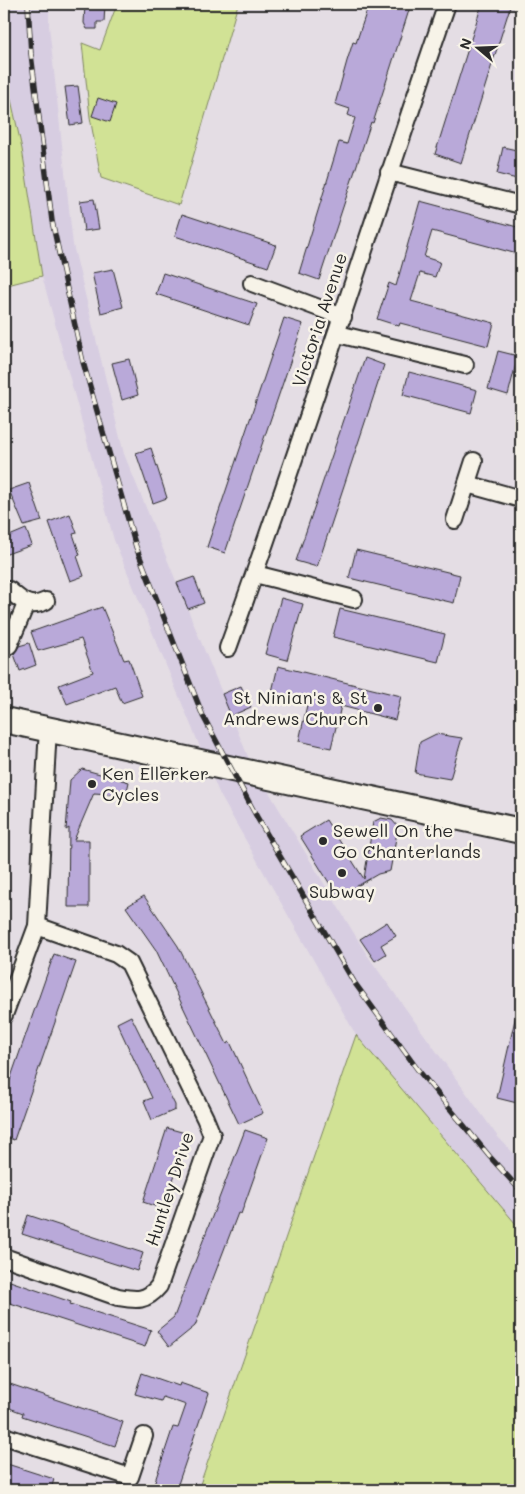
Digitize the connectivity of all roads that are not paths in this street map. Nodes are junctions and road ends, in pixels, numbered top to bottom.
1 (447, 4) edge
2 (389, 172) junction
3 (521, 205) edge
4 (252, 283) dead end
5 (343, 317) junction
6 (338, 334) junction
7 (464, 365) dead end
8 (474, 461) dead end
9 (467, 484) junction
10 (521, 500) edge
11 (456, 520) dead end
12 (254, 574) junction
13 (9, 590) dead end
14 (354, 600) dead end
15 (46, 601) dead end
16 (26, 604) junction
17 (228, 648) dead end
18 (4, 649) edge
19 (4, 720) edge
20 (48, 728) junction
21 (521, 830) edge
22 (37, 926) junction
23 (4, 1015) edge
24 (4, 1257) edge
25 (4, 1436) edge
26 (144, 1436) dead end

1 - 2 street, Victoria Avenue
2 - 3 street
2 - 5 street, Victoria Avenue
4 - 5 street
5 - 6 street, Victoria Avenue
6 - 7 street
6 - 12 street, Victoria Avenue
8 - 9 street
9 - 10 street
9 - 11 street
12 - 14 street
12 - 17 street, Victoria Avenue
13 - 16 street
15 - 16 street
16 - 18 street
19 - 20 street
20 - 21 street
20 - 22 street
22 - 23 street
22 - 24 street, Huntley Drive
25 - 26 street

